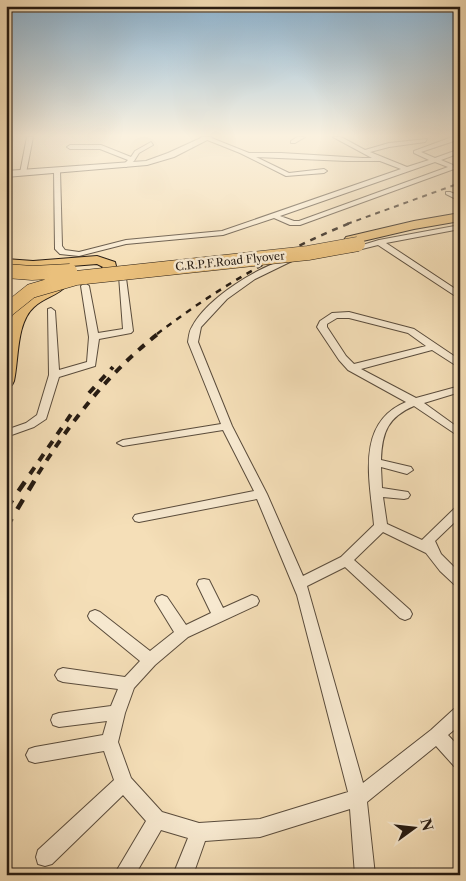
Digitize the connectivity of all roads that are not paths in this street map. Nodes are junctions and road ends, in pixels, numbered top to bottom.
1 (57, 178) edge
2 (380, 178) edge
3 (423, 178) edge
4 (448, 193) dead end
5 (460, 199) edge
6 (275, 216) junction
7 (460, 217) edge
8 (460, 221) edge
9 (460, 227) edge
10 (379, 242) junction
11 (6, 263) edge
12 (6, 271) edge
13 (122, 278) dead end
14 (86, 286) dead end
15 (460, 296) edge
16 (6, 311) edge
17 (51, 311) dead end
18 (94, 337) junction
19 (435, 346) junction
20 (460, 365) edge
21 (352, 368) junction
22 (54, 375) junction
23 (6, 381) edge
24 (460, 389) edge
25 (415, 402) junction
26 (227, 426) junction
27 (6, 434) edge
28 (460, 434) edge
29 (123, 443) dead end
30 (376, 462) junction
31 (407, 470) dead end
32 (378, 492) junction
33 (260, 494) junction
34 (404, 495) dead end
35 (460, 510) edge
36 (139, 518) dead end
37 (381, 526) junction
38 (430, 549) junction
39 (346, 560) junction
40 (460, 581) edge
41 (204, 584) dead end
42 (300, 584) junction
43 (162, 601) dead end
44 (252, 601) dead end
45 (405, 614) dead end
46 (95, 616) dead end
47 (220, 616) junction
48 (183, 633) junction
49 (150, 660) junction
50 (63, 675) dead end
51 (128, 684) junction
52 (117, 713) junction
53 (459, 716) edge
54 (59, 720) dead end
55 (438, 735) junction
56 (110, 742) junction
57 (35, 755) dead end
58 (460, 760) edge
59 (124, 783) junction
60 (358, 798) junction
61 (157, 820) junction
62 (199, 832) junction
63 (45, 857) dead end
64 (124, 875) edge
65 (183, 875) edge
66 (365, 875) edge

1 - 6 street
2 - 6 street
3 - 6 street
4 - 5 street
7 - 12 main road, C.R.P.F.Road Flyover, bridge
8 - 16 main road, C.R.P.F.Road Flyover, bridge
9 - 10 street
10 - 15 street
10 - 26 street
11 - 23 main road
13 - 18 street
14 - 18 street
17 - 22 street
18 - 22 street
19 - 20 street
19 - 21 street
19 - 21 street
21 - 25 street
22 - 27 street
24 - 25 street
25 - 28 street
25 - 30 street
26 - 29 street
26 - 33 street
30 - 31 street
30 - 32 street
32 - 34 street
32 - 37 street
33 - 36 street
33 - 42 street
35 - 38 street
37 - 38 street
37 - 39 street
38 - 40 street
39 - 42 street
39 - 45 street
41 - 47 street
42 - 60 street
43 - 48 street
44 - 47 street
46 - 49 street
47 - 48 street
48 - 49 street
49 - 51 street
50 - 51 street
51 - 52 street
52 - 54 street
52 - 56 street
53 - 55 street
55 - 58 street
55 - 60 street
56 - 57 street
56 - 59 street
59 - 61 street
59 - 63 street
60 - 62 street
60 - 66 street
61 - 62 street
61 - 64 street
62 - 65 street

